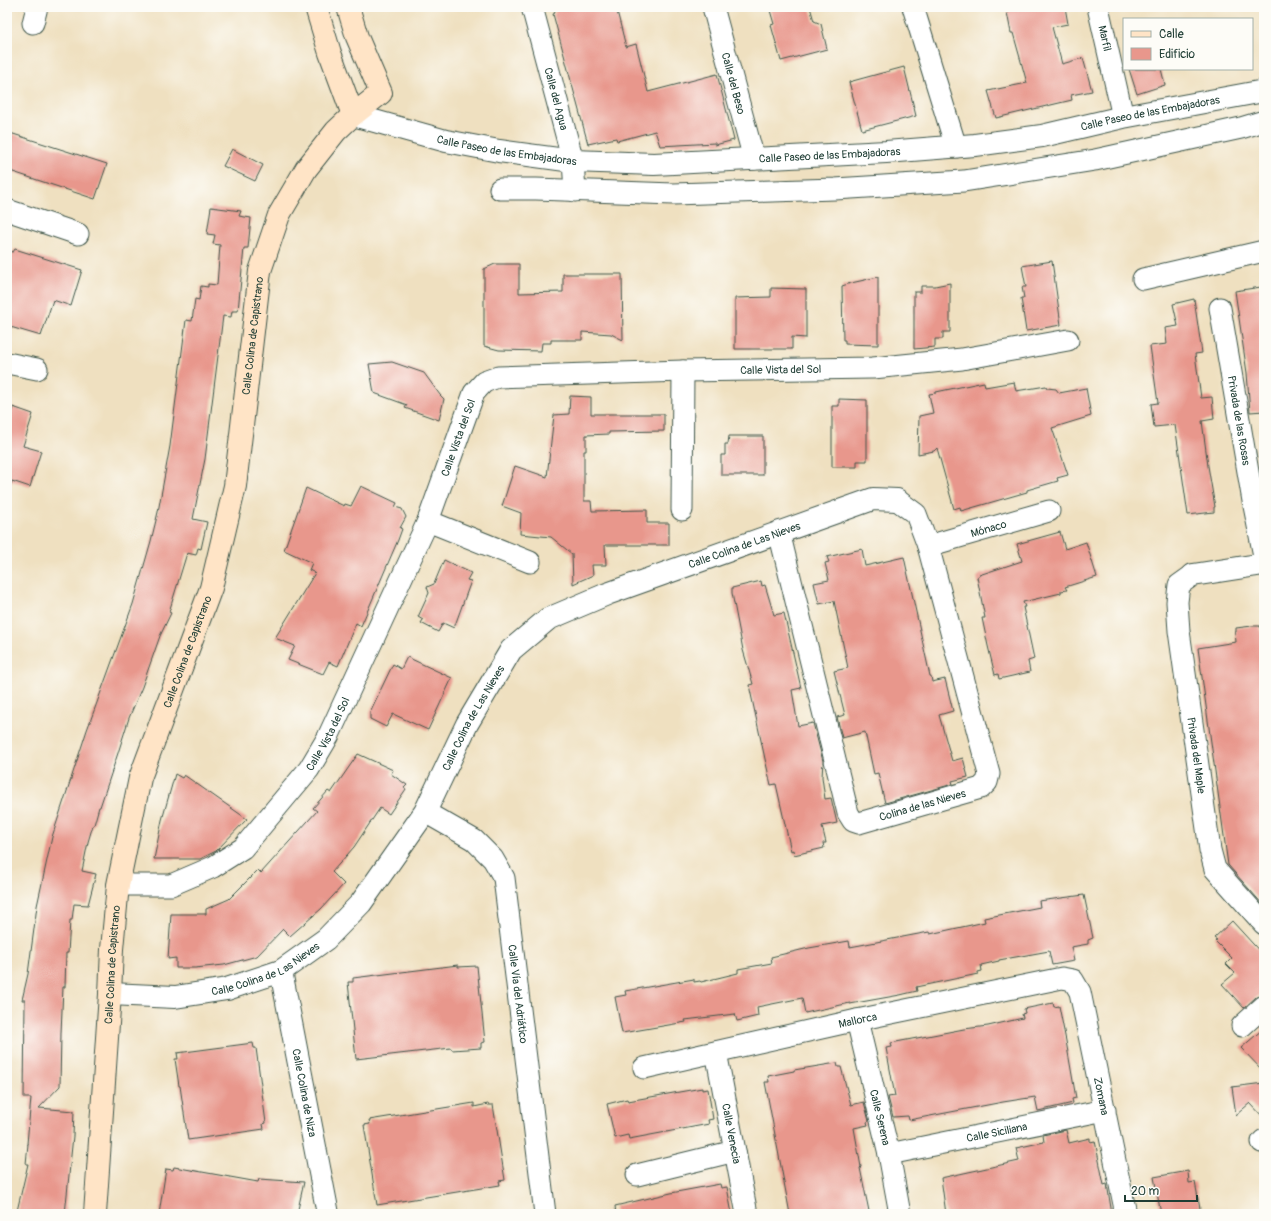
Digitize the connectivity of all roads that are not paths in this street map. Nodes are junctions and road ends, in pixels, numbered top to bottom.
1 (316, 7) edge
2 (348, 7) edge
3 (532, 7) edge
4 (713, 7) edge
5 (913, 7) edge
6 (1098, 7) edge
7 (1264, 91) edge
8 (381, 92) junction
9 (354, 114) junction
10 (1123, 117) junction
11 (1264, 121) edge
12 (393, 125) junction
13 (956, 147) junction
14 (754, 159) junction
15 (573, 161) junction
16 (500, 189) dead end
17 (575, 191) junction
18 (7, 210) edge
19 (78, 234) dead end
20 (1264, 251) edge
21 (1143, 279) dead end
22 (1220, 308) dead end
23 (1068, 340) dead end
24 (7, 363) edge
25 (36, 369) dead end
26 (683, 371) junction
27 (897, 500) joint
28 (682, 510) dead end
29 (1049, 511) dead end
30 (428, 520) junction
31 (779, 532) junction
32 (928, 546) junction
33 (1264, 556) edge
34 (530, 562) dead end
35 (1264, 564) edge
36 (1193, 575) joint
37 (425, 812) junction
38 (118, 885) junction
39 (1264, 924) edge
40 (281, 971) junction
41 (1073, 980) joint
42 (110, 994) junction
43 (1264, 1006) edge
44 (857, 1020) junction
45 (1242, 1026) dead end
46 (716, 1052) junction
47 (644, 1068) dead end
48 (1105, 1110) junction
49 (735, 1151) junction
50 (889, 1154) junction
51 (637, 1175) dead end
52 (95, 1214) edge
53 (328, 1214) edge
54 (545, 1214) edge
55 (747, 1214) edge
56 (900, 1214) edge
57 (1126, 1214) edge

1 - 9 main road
2 - 8 main road
3 - 15 street, Calle del Agua
4 - 14 street, Calle del Beso
5 - 13 street
6 - 10 street, Marfil
7 - 10 street, Calle Paseo de las Embajadoras
8 - 9 main road, Calle Colina de Capistrano
8 - 12 street
9 - 12 street, Calle Paseo de las Embajadoras
9 - 38 main road, Calle Colina de Capistrano
10 - 13 street, Calle Paseo de las Embajadoras
11 - 17 street
12 - 15 street, Calle Paseo de las Embajadoras
13 - 14 street, Calle Paseo de las Embajadoras
14 - 15 street, Calle Paseo de las Embajadoras
15 - 17 street, Calle del Agua
16 - 17 street
18 - 19 street
20 - 21 street
22 - 33 street, Privada de las Rosas
23 - 26 street, Calle Vista del Sol
24 - 25 street
26 - 28 street
26 - 30 street, Calle Vista del Sol
27 - 31 street, Calle Colina de Las Nieves
27 - 32 street, Colina de las Nieves
29 - 32 street, Mónaco
30 - 34 street
30 - 38 street, Calle Vista del Sol
31 - 32 street, Colina de las Nieves
31 - 37 street, Calle Colina de Las Nieves
35 - 36 street
36 - 39 street, Privada del Maple
37 - 40 street, Calle Colina de Las Nieves
37 - 54 street, Calle Vía del Adriático
38 - 42 main road, Calle Colina de Capistrano
40 - 42 street, Calle Colina de Las Nieves
40 - 53 street, Calle Colina de Niza
41 - 44 street, Mallorca
41 - 48 street, Zomana
42 - 52 main road, Calle Colina de Capistrano
43 - 45 street
44 - 46 street, Mallorca
44 - 50 street, Calle Serena
46 - 47 street, Mallorca
46 - 49 street, Calle Venecia
48 - 50 street, Calle Siciliana
48 - 57 street, Zomana
49 - 51 street
49 - 55 street, Calle Venecia
50 - 56 street, Calle Serena

